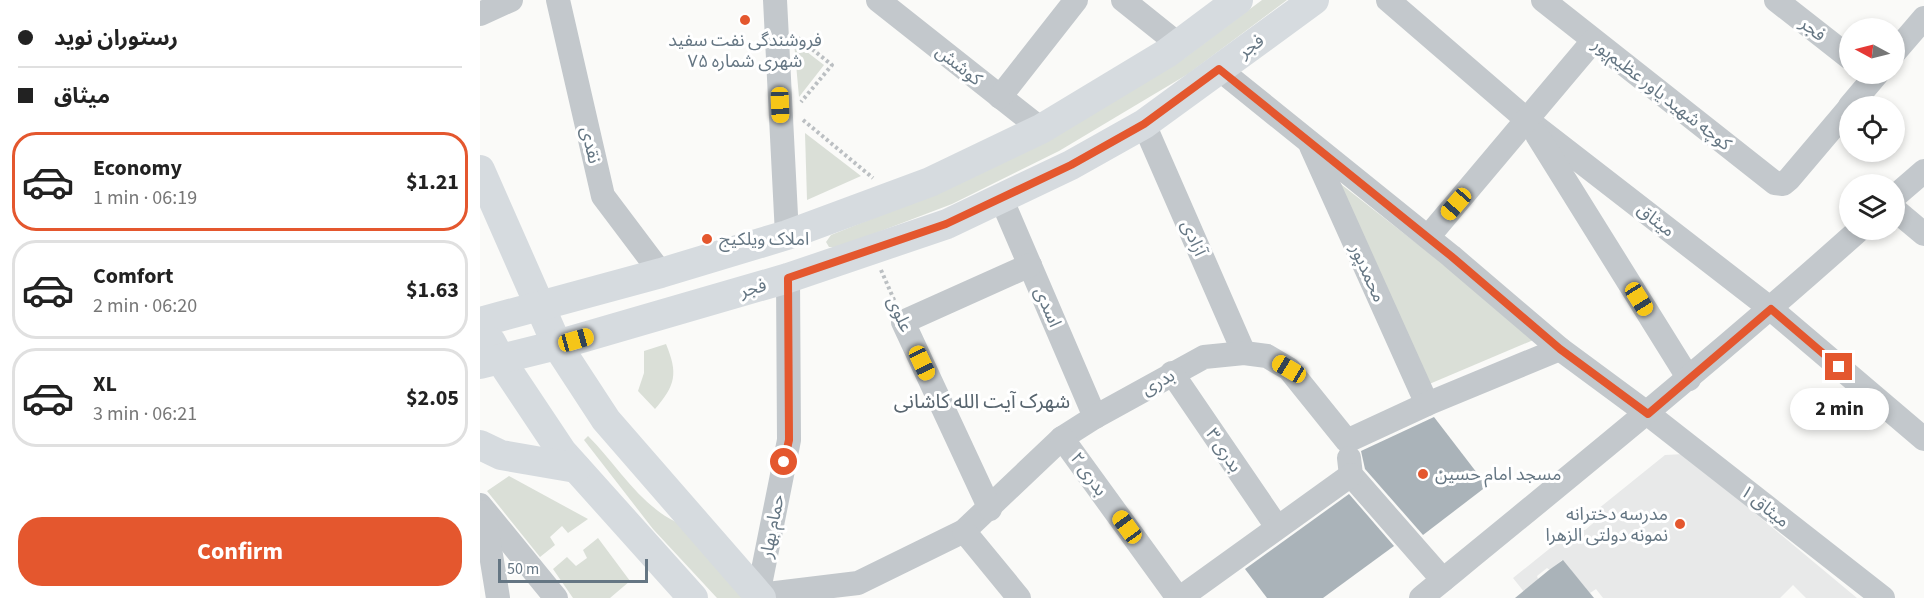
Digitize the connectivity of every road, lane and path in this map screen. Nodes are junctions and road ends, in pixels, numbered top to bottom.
1 (511, 0) edge
2 (558, 0) edge
3 (878, 0) edge
4 (1076, 0) edge
5 (1123, 0) edge
6 (1238, 0) edge
7 (1314, 0) edge
8 (1388, 0) edge
9 (1543, 0) edge
10 (1776, 0) edge
11 (776, 10) edge
12 (480, 14) edge
13 (1924, 18) edge
14 (1905, 40) edge
15 (1593, 41) junction
16 (1179, 44) junction
17 (1839, 49) edge
18 (1219, 69) junction
19 (1000, 97) junction
20 (787, 119) junction
21 (1527, 120) junction
22 (1839, 120) edge
23 (1144, 124) junction
24 (1041, 129) junction
25 (1310, 142) junction
26 (480, 170) edge
27 (1924, 171) edge
28 (1905, 187) edge
29 (893, 195) junction
30 (1001, 198) junction
31 (1905, 218) edge
32 (1924, 234) edge
33 (787, 235) junction
34 (1428, 237) junction
35 (1848, 240) edge
36 (872, 250) junction
37 (1030, 265) junction
38 (661, 273) junction
39 (788, 278) junction
40 (540, 306) junction
41 (1771, 309) junction
42 (480, 321) edge
43 (903, 322) junction
44 (557, 345) junction
45 (1560, 349) junction
46 (1244, 353) junction
47 (490, 362) edge
48 (1172, 373) junction
49 (1689, 379) junction
50 (1427, 404) junction
51 (1648, 414) junction
52 (1095, 417) junction
53 (1062, 438) junction
54 (1924, 439) edge
55 (1347, 441) junction
56 (480, 445) edge
57 (576, 468) junction
58 (1351, 475) junction
59 (482, 507) edge
60 (990, 509) junction
61 (1277, 527) junction
62 (964, 531) junction
63 (1443, 580) junction
64 (759, 596) edge
65 (498, 598) edge
66 (556, 598) edge
67 (693, 598) edge
68 (1019, 598) edge
69 (1179, 598) edge
70 (1421, 598) edge
71 (1883, 598) edge

1 - 12 street
2 - 38 street, نقدی
3 - 19 street, کوشش
4 - 19 street
5 - 16 street
6 - 16 main road
7 - 18 main road, فجر
8 - 21 street, میثاق
9 - 15 street, کوچه شهید یاور عظیم‌پور
10 - 17 street, فجر
11 - 20 street
11 - 20 path
13 - 14 street
15 - 21 street
15 - 22 street, کوچه شهید یاور عظیم‌پور
16 - 24 main road
18 - 23 main road, فجر
18 - 25 street
19 - 24 street, کوشش
20 - 29 path
20 - 33 street
21 - 34 street
21 - 41 street, میثاق
21 - 49 street
23 - 30 main road, فجر
23 - 46 street, آزادی
24 - 29 main road
25 - 34 street
25 - 50 street, محمدپور
26 - 40 main road
27 - 28 street
29 - 33 main road
30 - 36 main road, فجر
30 - 37 street, اسدی
31 - 32 street
33 - 38 main road
33 - 39 main road
34 - 45 street
35 - 41 street
36 - 39 main road, فجر
36 - 43 path, علوی
37 - 43 street
37 - 52 street, اسدی
38 - 40 main road
39 - 44 main road, فجر
39 - 64 street, حمام بهار
40 - 42 main road
40 - 44 main road
41 - 49 street
41 - 54 street, میثاق
42 - 47 main road
43 - 60 street, علوی
44 - 47 main road, فجر
44 - 64 main road
45 - 50 street
45 - 51 street
46 - 48 street, بدری
46 - 55 street, بدری
47 - 57 main road
48 - 52 street, بدری
48 - 61 street, بدری ۳
49 - 51 street
50 - 55 street
51 - 63 street
51 - 71 street, میثاق ۱
52 - 53 street, بدری
53 - 60 street, بدری
53 - 69 street, بدری ۲
55 - 58 street
56 - 57 main road
57 - 67 main road
58 - 61 street
58 - 63 street
59 - 65 street
59 - 66 street
60 - 62 street, بدری
61 - 69 street
62 - 64 street, بدری
62 - 68 street
63 - 70 street

